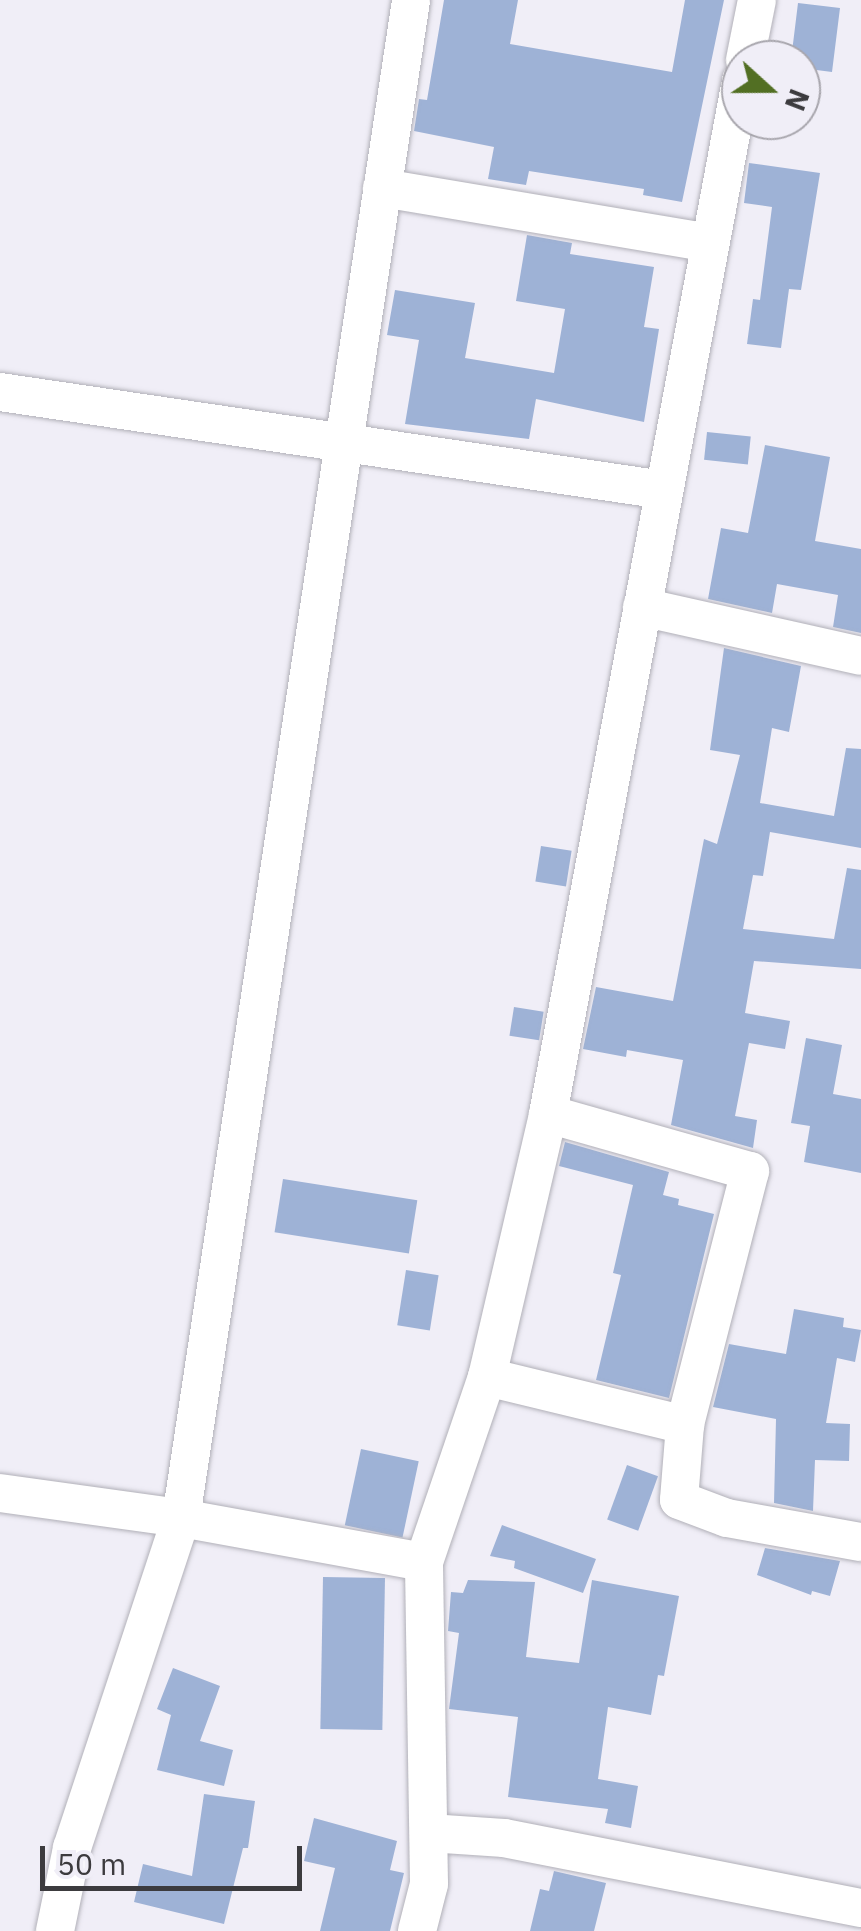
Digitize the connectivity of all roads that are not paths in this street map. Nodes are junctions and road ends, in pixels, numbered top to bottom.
1 (411, 0) edge
2 (757, 0) edge
3 (750, 40) edge
4 (730, 140) edge
5 (382, 188) junction
6 (710, 242) junction
7 (0, 392) edge
8 (344, 441) junction
9 (664, 490) junction
10 (642, 606) junction
11 (861, 656) edge
12 (548, 1114) junction
13 (487, 1377) junction
14 (685, 1424) junction
15 (0, 1493) edge
16 (181, 1518) junction
17 (861, 1542) edge
18 (424, 1562) junction
19 (429, 1833) junction
20 (861, 1908) edge
21 (55, 1931) edge
22 (417, 1931) edge

1 - 5 street
2 - 3 street
4 - 6 street
5 - 6 street
5 - 8 street
6 - 9 street
7 - 8 street
8 - 9 street
8 - 16 street
9 - 10 street
10 - 11 street
10 - 12 street
12 - 13 street
12 - 14 street
13 - 14 street
13 - 18 street
14 - 17 street
15 - 16 street
16 - 18 street
16 - 21 street
18 - 19 street
19 - 20 street
19 - 22 street

